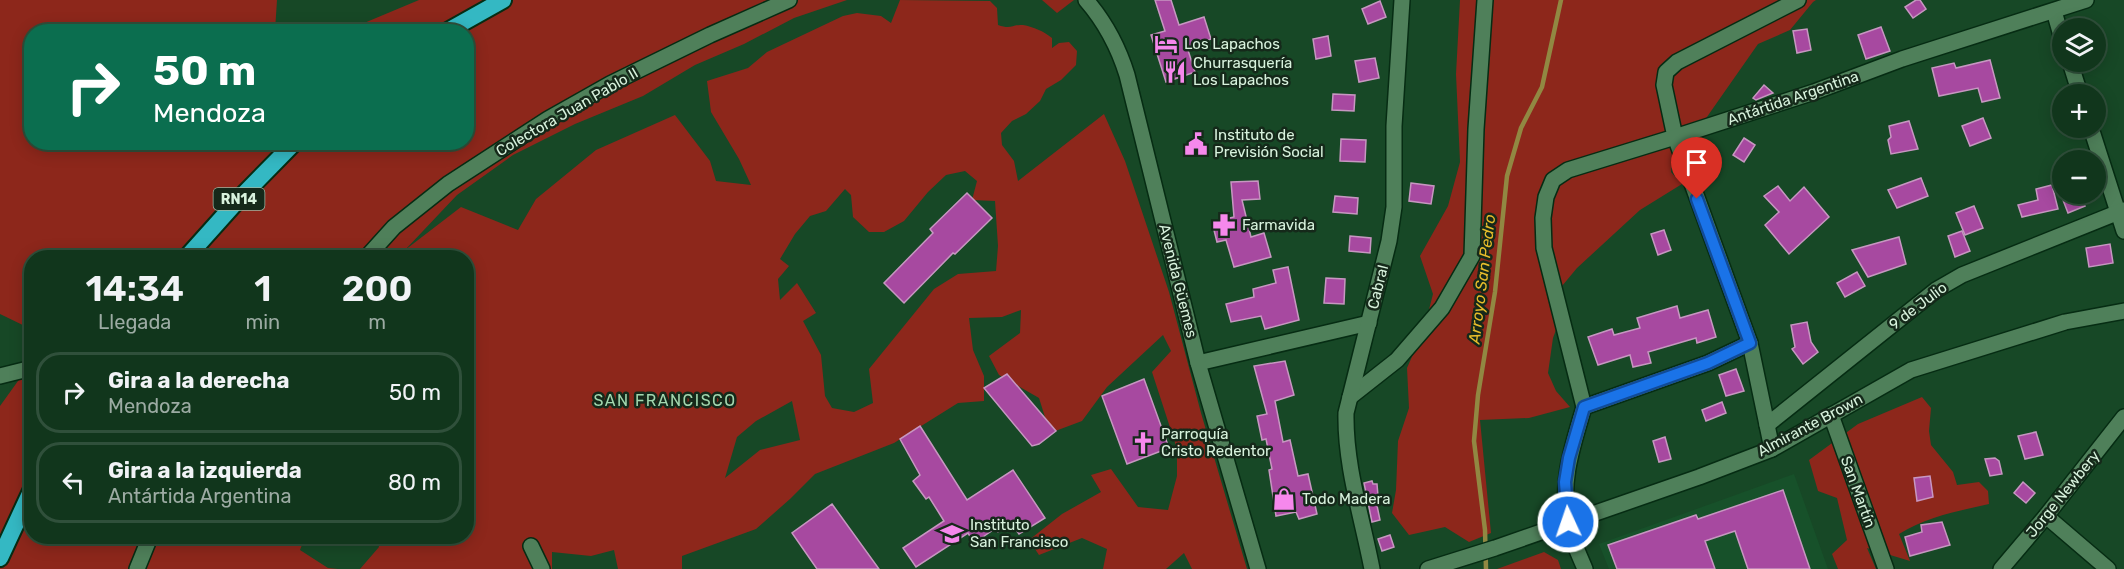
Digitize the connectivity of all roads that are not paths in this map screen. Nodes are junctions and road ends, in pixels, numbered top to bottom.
1 (503, 0) edge
2 (789, 0) edge
3 (1086, 0) edge
4 (1402, 0) edge
5 (1485, 0) edge
6 (1798, 0) edge
7 (2086, 0) edge
8 (2054, 11) junction
9 (2056, 18) edge
10 (460, 24) edge
11 (1675, 137) junction
12 (2095, 138) edge
13 (287, 150) edge
14 (2121, 211) edge
15 (2124, 231) edge
16 (193, 250) edge
17 (373, 250) edge
18 (2124, 311) edge
19 (1368, 323) junction
20 (1750, 343) junction
21 (1198, 363) junction
22 (24, 370) edge
23 (0, 376) edge
24 (1350, 397) junction
25 (1584, 407) junction
26 (1831, 415) junction
27 (2124, 417) edge
28 (1767, 425) junction
29 (1772, 449) junction
30 (24, 506) edge
31 (2046, 516) junction
32 (1568, 522) junction
33 (15, 525) junction
34 (147, 544) edge
35 (531, 546) dead end
36 (0, 549) edge
37 (0, 558) edge
38 (137, 569) edge
39 (542, 569) edge
40 (1258, 569) edge
41 (1372, 569) edge
42 (1428, 569) edge
43 (1585, 569) edge
44 (1886, 569) edge
45 (2001, 569) edge
46 (2108, 569) edge

1 - 10 highway
2 - 17 street, Colectora Juan Pablo II
3 - 21 street, Avenida Güemes
4 - 19 street, Cabral
5 - 24 street
6 - 11 street
7 - 8 street, Antártida Argentina
8 - 9 street
8 - 11 street, Antártida Argentina
11 - 20 street
11 - 25 street, Antártida Argentina
12 - 14 street
13 - 16 highway, RN14
14 - 15 street
14 - 28 street, 9 de Julio
18 - 26 street, Almirante Brown
19 - 21 street
19 - 24 street, Cabral
20 - 25 street
20 - 28 street
21 - 40 street, Avenida Güemes
22 - 23 street
24 - 41 street, Cabral
25 - 32 street
26 - 29 street, Almirante Brown
26 - 44 street, San Martín
27 - 31 street, Jorge Newbery
28 - 29 street
29 - 32 street, Almirante Brown
30 - 33 highway
31 - 45 street, Jorge Newbery
31 - 46 street
32 - 42 street, Almirante Brown
32 - 43 street
33 - 36 highway
33 - 37 highway
34 - 38 street
35 - 39 street

